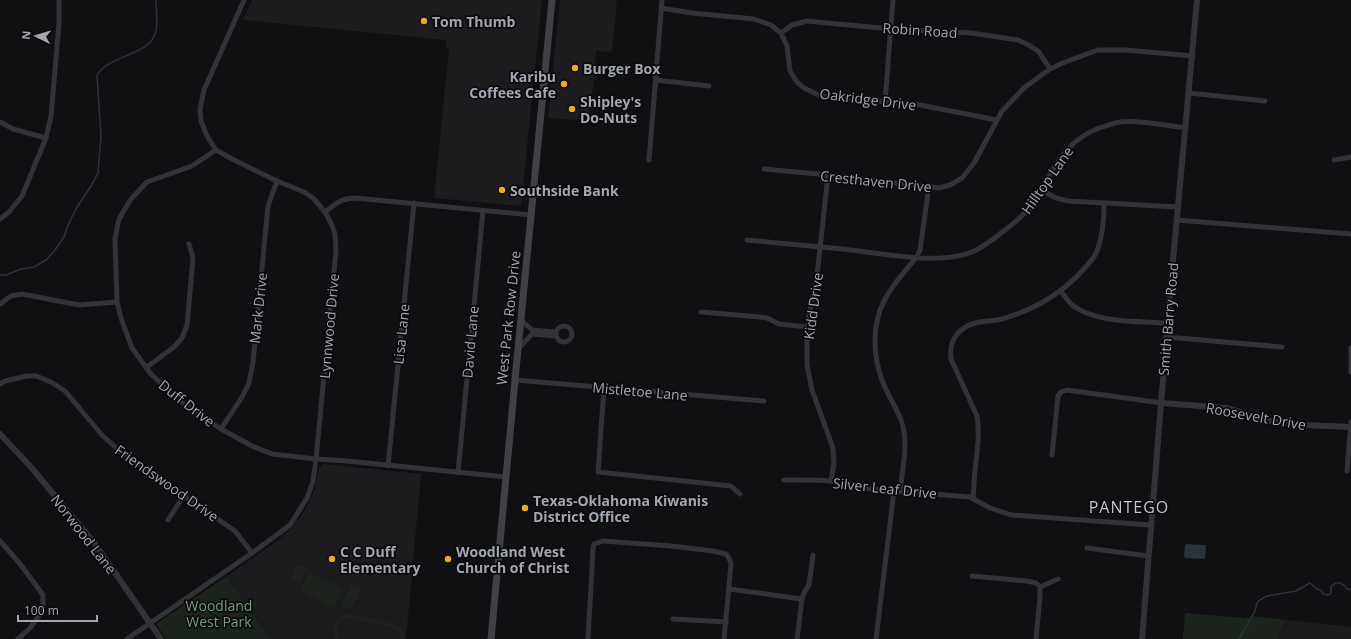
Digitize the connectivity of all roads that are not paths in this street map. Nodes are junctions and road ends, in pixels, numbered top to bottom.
1 (59, 0) edge
2 (244, 0) edge
3 (552, 0) edge
4 (662, 0) edge
5 (893, 0) edge
6 (1197, 0) edge
7 (661, 8) junction
8 (891, 29) junction
9 (781, 33) junction
10 (1192, 56) junction
11 (1050, 69) junction
12 (656, 80) junction
13 (709, 86) dead end
14 (1189, 93) junction
15 (1265, 101) dead end
16 (886, 102) junction
17 (997, 120) junction
18 (0, 122) edge
19 (1186, 128) junction
20 (46, 138) junction
21 (216, 150) junction
22 (1351, 157) edge
23 (649, 160) dead end
24 (1334, 160) dead end
25 (764, 169) dead end
26 (828, 175) junction
27 (277, 181) junction
28 (929, 186) junction
29 (1040, 190) junction
30 (414, 203) junction
31 (1104, 204) junction
32 (1178, 207) junction
33 (482, 211) junction
34 (325, 212) junction
35 (531, 215) junction
36 (0, 219) edge
37 (1177, 220) junction
38 (1351, 234) edge
39 (747, 240) dead end
40 (190, 244) dead end
41 (820, 247) junction
42 (916, 258) junction
43 (1060, 291) junction
44 (117, 302) junction
45 (0, 304) edge
46 (701, 312) dead end
47 (521, 320) junction
48 (1168, 323) junction
49 (808, 327) junction
50 (532, 332) junction
51 (556, 334) dead end
52 (1167, 337) junction
53 (1282, 347) dead end
54 (1351, 348) edge
55 (518, 349) junction
56 (147, 367) junction
57 (1351, 372) edge
58 (515, 380) junction
59 (0, 384) edge
60 (604, 388) junction
61 (764, 401) dead end
62 (1162, 403) junction
63 (1351, 422) edge
64 (1351, 427) edge
65 (221, 429) junction
66 (0, 434) edge
67 (1052, 455) dead end
68 (316, 459) junction
69 (388, 466) junction
70 (1347, 471) dead end
71 (458, 472) junction
72 (506, 477) junction
73 (784, 480) dead end
74 (831, 481) junction
75 (894, 491) junction
76 (900, 491) junction
77 (740, 494) dead end
78 (183, 496) junction
79 (973, 499) junction
80 (168, 520) dead end
81 (1150, 526) junction
82 (0, 541) edge
83 (1087, 548) dead end
84 (252, 554) junction
85 (813, 555) dead end
86 (1148, 556) junction
87 (972, 576) dead end
88 (1058, 579) dead end
89 (1040, 587) junction
90 (729, 589) junction
91 (802, 599) junction
92 (673, 619) dead end
93 (726, 622) junction
94 (150, 623) junction
95 (18, 639) edge
96 (127, 639) edge
97 (161, 639) edge
98 (491, 639) edge
99 (588, 639) edge
100 (724, 639) edge
101 (797, 639) edge
102 (876, 639) edge
103 (1036, 639) edge
104 (1142, 639) edge

1 - 20 street
2 - 21 street, Lynnwood Drive
3 - 35 main road, West Park Row Drive
4 - 7 street
5 - 8 street
6 - 10 street, Smith Barry Road
7 - 9 street
7 - 12 street
8 - 9 street, Robin Road
8 - 11 street, Robin Road
8 - 16 street
9 - 16 street, Oakridge Drive
10 - 11 street, Cresthaven Drive
10 - 14 street, Smith Barry Road
11 - 17 street, Cresthaven Drive
12 - 13 street
12 - 23 street
14 - 15 street
14 - 19 street, Smith Barry Road
16 - 17 street, Oakridge Drive
17 - 28 street, Cresthaven Drive
18 - 20 street
19 - 29 street, Hilltop Lane
19 - 32 street, Smith Barry Road
20 - 36 street
21 - 27 street, Lynnwood Drive
21 - 44 street, Duff Drive
22 - 24 street
25 - 26 street, Cresthaven Drive
26 - 28 street, Cresthaven Drive
26 - 41 street, Kidd Drive
27 - 34 street, Lynnwood Drive
27 - 65 street, Mark Drive
28 - 42 street
29 - 31 street
29 - 42 street, Hilltop Lane
30 - 33 street
30 - 34 street
30 - 69 street, Lisa Lane
31 - 32 street
31 - 43 street
32 - 37 street, Smith Barry Road
33 - 35 street
33 - 71 street, David Lane
34 - 68 street, Lynnwood Drive
35 - 47 main road, West Park Row Drive
37 - 38 street
37 - 48 street, Smith Barry Road
39 - 41 street, Hilltop Lane
40 - 56 street
41 - 42 street, Hilltop Lane
41 - 49 street, Kidd Drive
42 - 76 street
43 - 48 street
43 - 79 street
44 - 45 street
44 - 56 street, Duff Drive
46 - 49 street
47 - 50 street
47 - 55 main road, West Park Row Drive
48 - 52 street, Smith Barry Road
49 - 74 street, Kidd Drive
50 - 51 street
50 - 55 street
52 - 53 street
52 - 62 street, Smith Barry Road
54 - 57 street
55 - 58 main road, West Park Row Drive
56 - 65 street, Duff Drive
58 - 60 street, Mistletoe Lane
58 - 72 main road, West Park Row Drive
59 - 78 street, Friendswood Drive
60 - 61 street, Mistletoe Lane
60 - 77 street
62 - 64 street, Roosevelt Drive
62 - 67 street
62 - 81 street, Smith Barry Road
63 - 64 street
64 - 70 street
65 - 68 street, Duff Drive
66 - 94 street, Norwood Lane
68 - 69 street, Duff Drive
68 - 84 street, Lynnwood Drive
69 - 71 street, Duff Drive
71 - 72 street, Duff Drive
72 - 98 main road, West Park Row Drive
73 - 74 street, Silver Leaf Drive
74 - 75 street, Silver Leaf Drive
75 - 76 street, Silver Leaf Drive
75 - 102 street
76 - 79 street, Silver Leaf Drive
78 - 80 street
78 - 84 street, Friendswood Drive
79 - 81 street, Silver Leaf Drive
81 - 86 street, Smith Barry Road
82 - 95 street
83 - 86 street
84 - 94 street, Lynnwood Drive
85 - 91 street
86 - 104 street, Smith Barry Road
87 - 89 street
88 - 89 street
89 - 103 street
90 - 91 street
90 - 93 street
90 - 99 street
91 - 101 street
92 - 93 street
93 - 100 street
94 - 96 street, Lynnwood Drive
94 - 97 street, Norwood Lane

